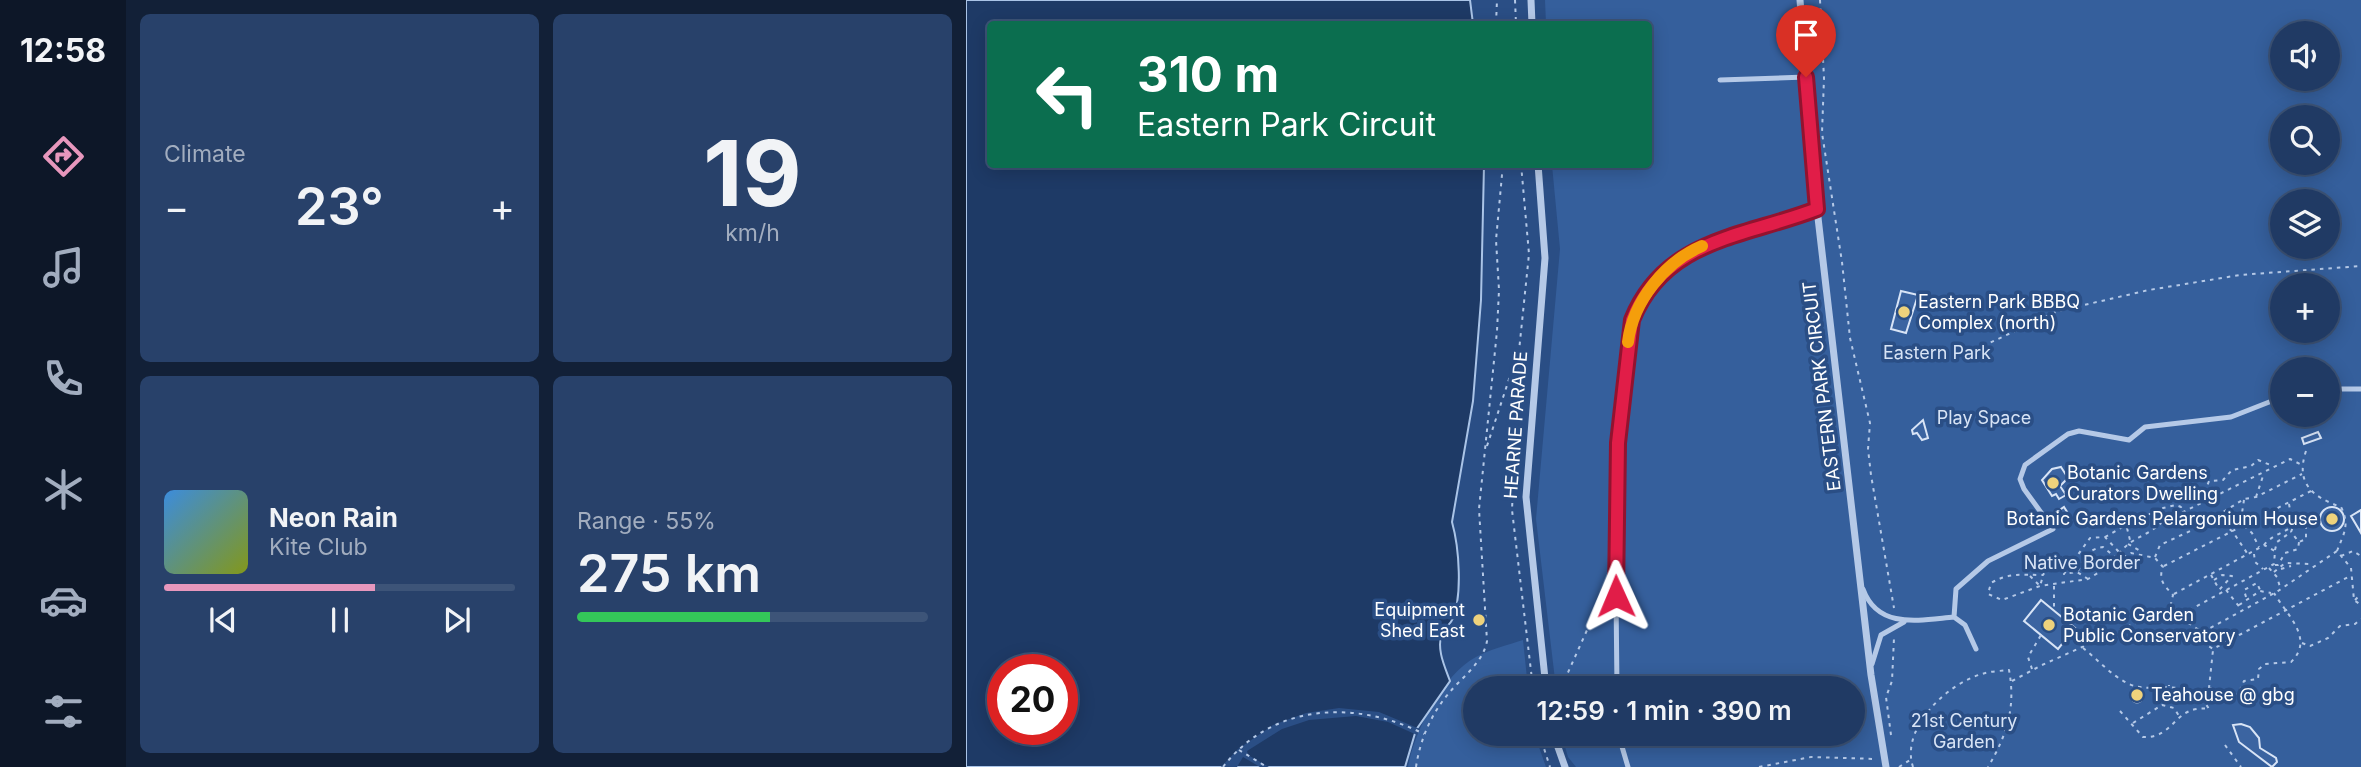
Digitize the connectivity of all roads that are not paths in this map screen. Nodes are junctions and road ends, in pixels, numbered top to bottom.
1 (1531, 0) edge
2 (1800, 0) edge
3 (1532, 21) edge
4 (1806, 77) junction
5 (1720, 80) dead end
6 (1538, 168) edge
7 (1817, 209) junction
8 (2340, 388) edge
9 (2361, 389) edge
10 (2270, 402) edge
11 (1863, 586) junction
12 (1955, 617) junction
13 (1894, 623) junction
14 (1976, 649) dead end
15 (1871, 675) junction
16 (1545, 676) edge
17 (1617, 676) edge
18 (1558, 746) edge
19 (1622, 746) edge
20 (1885, 763) edge
21 (1565, 767) edge
22 (1628, 767) edge

1 - 3 street
2 - 4 street, EASTERN PARK CIRCUIT
4 - 5 lane
4 - 7 street, EASTERN PARK CIRCUIT
6 - 16 street, HEARNE PARADE
7 - 11 street, EASTERN PARK CIRCUIT
7 - 17 lane
8 - 9 lane
10 - 12 lane
11 - 13 lane
11 - 15 street, EASTERN PARK CIRCUIT
12 - 13 lane
12 - 14 lane
13 - 15 lane
15 - 20 street, EASTERN PARK CIRCUIT
18 - 21 street
19 - 22 lane

